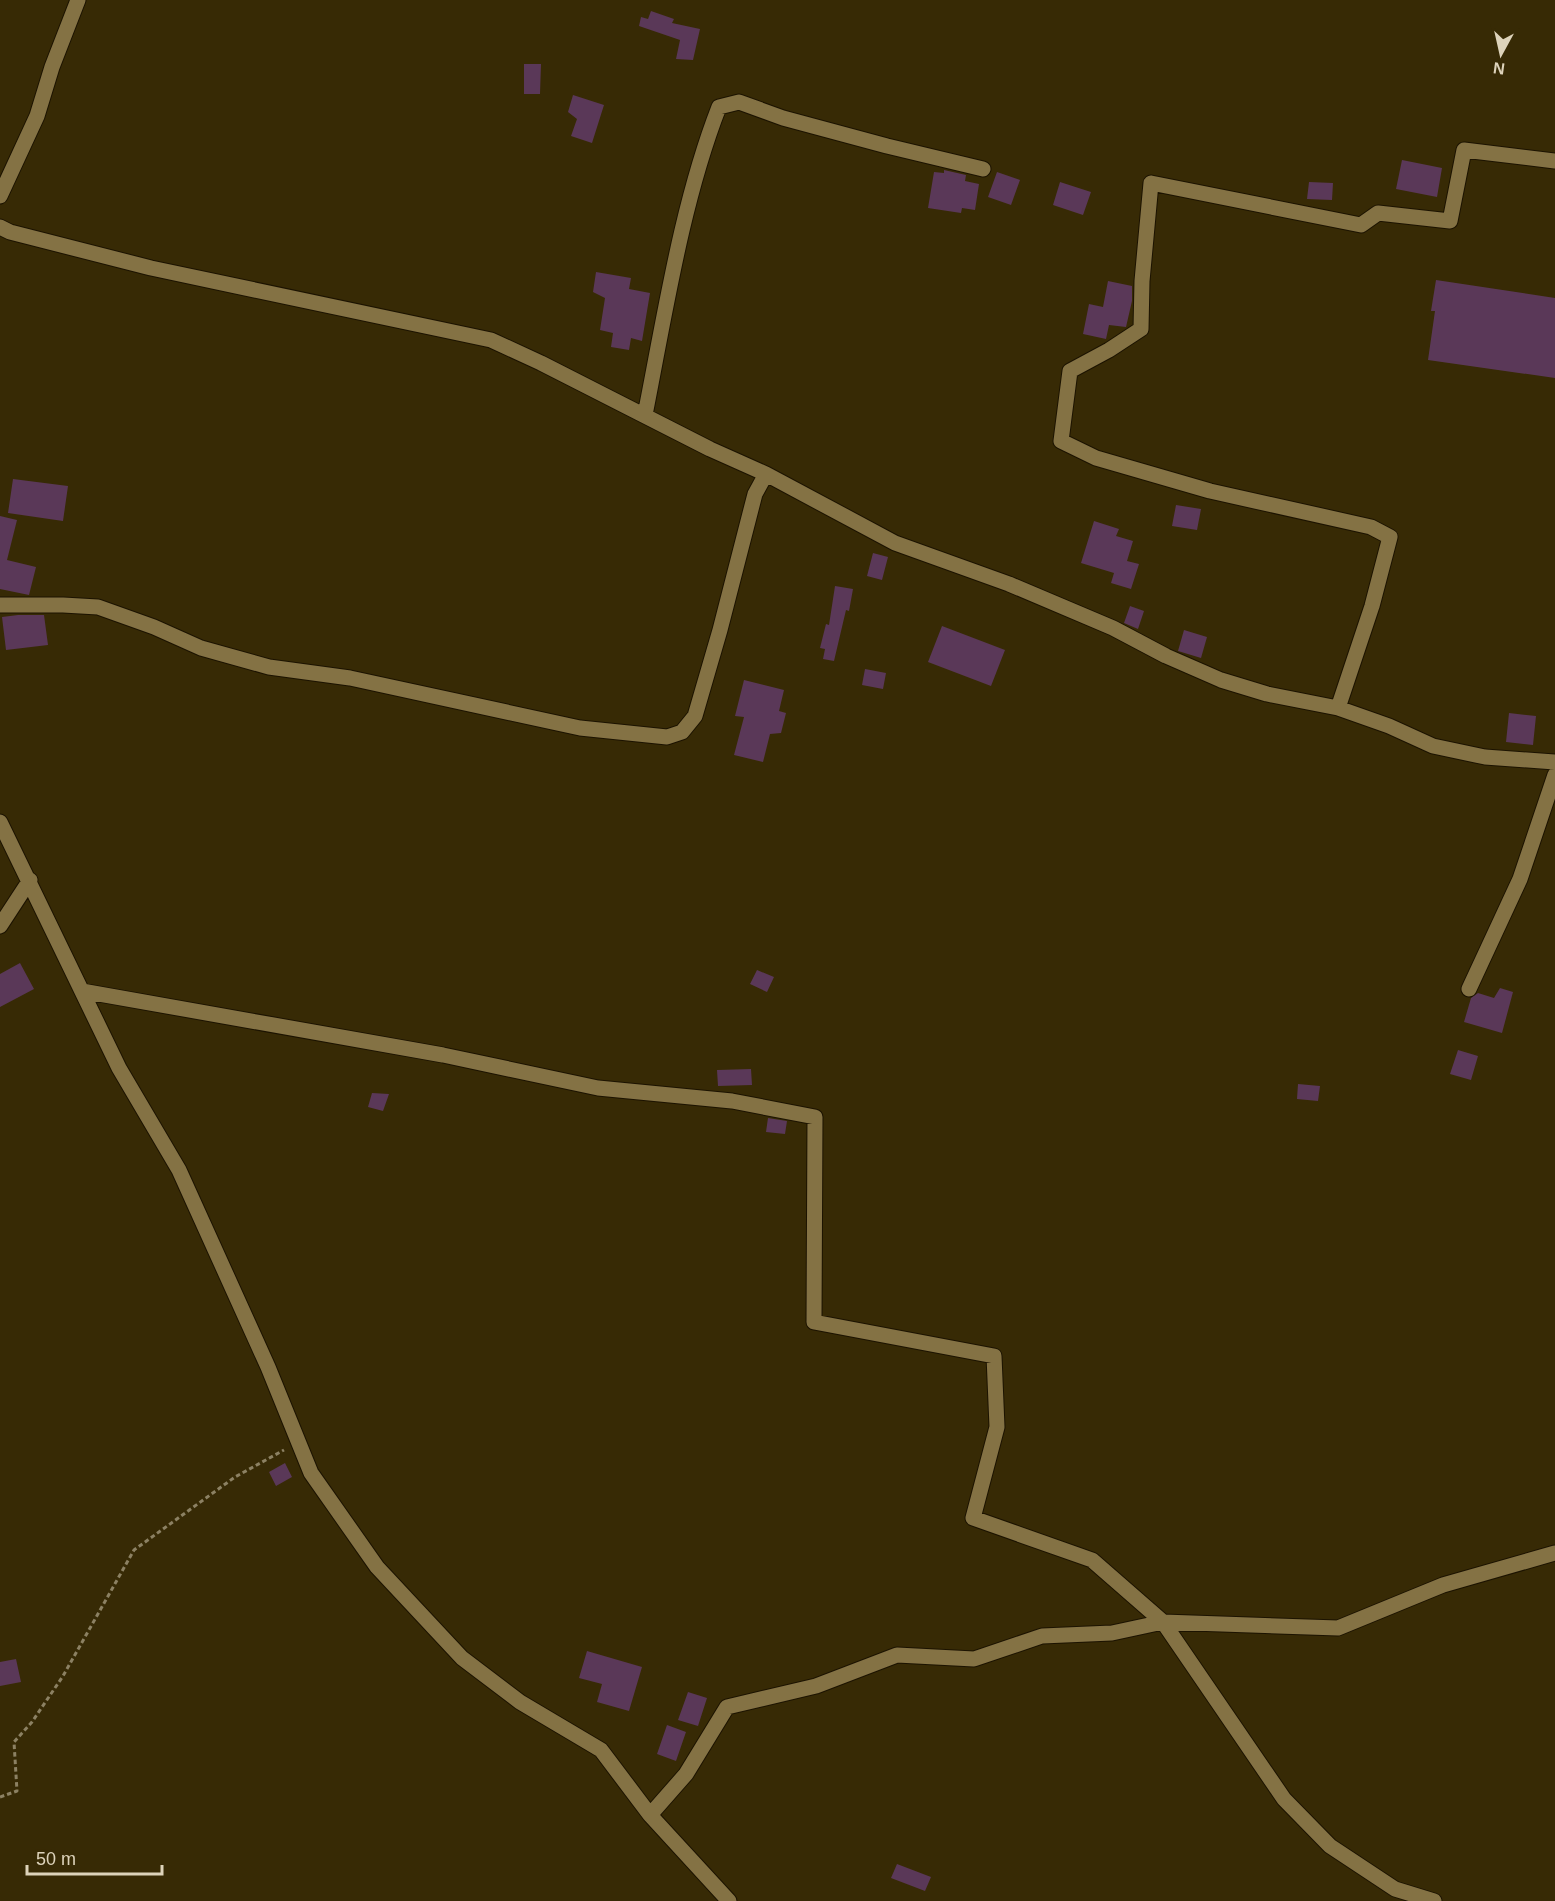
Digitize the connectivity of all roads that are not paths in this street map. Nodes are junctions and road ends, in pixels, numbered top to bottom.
1 (78, 0) edge
2 (1555, 161) edge
3 (983, 169) dead end
4 (0, 196) edge
5 (0, 227) edge
6 (645, 415) junction
7 (766, 474) junction
8 (0, 605) edge
9 (1338, 708) junction
10 (1555, 762) edge
11 (1555, 775) edge
12 (0, 822) edge
13 (30, 880) junction
14 (0, 926) edge
15 (1469, 989) dead end
16 (82, 991) junction
17 (1555, 1553) edge
18 (1163, 1622) junction
19 (650, 1815) junction
20 (729, 1901) edge
21 (1434, 1901) edge

1 - 4 street
2 - 9 street
3 - 6 street
5 - 6 street
6 - 7 street
7 - 8 street
7 - 9 street
9 - 10 street
11 - 15 street
12 - 13 street
13 - 14 street
13 - 16 street
16 - 18 street
16 - 19 street
17 - 18 street
18 - 19 street
18 - 21 street
19 - 20 street

